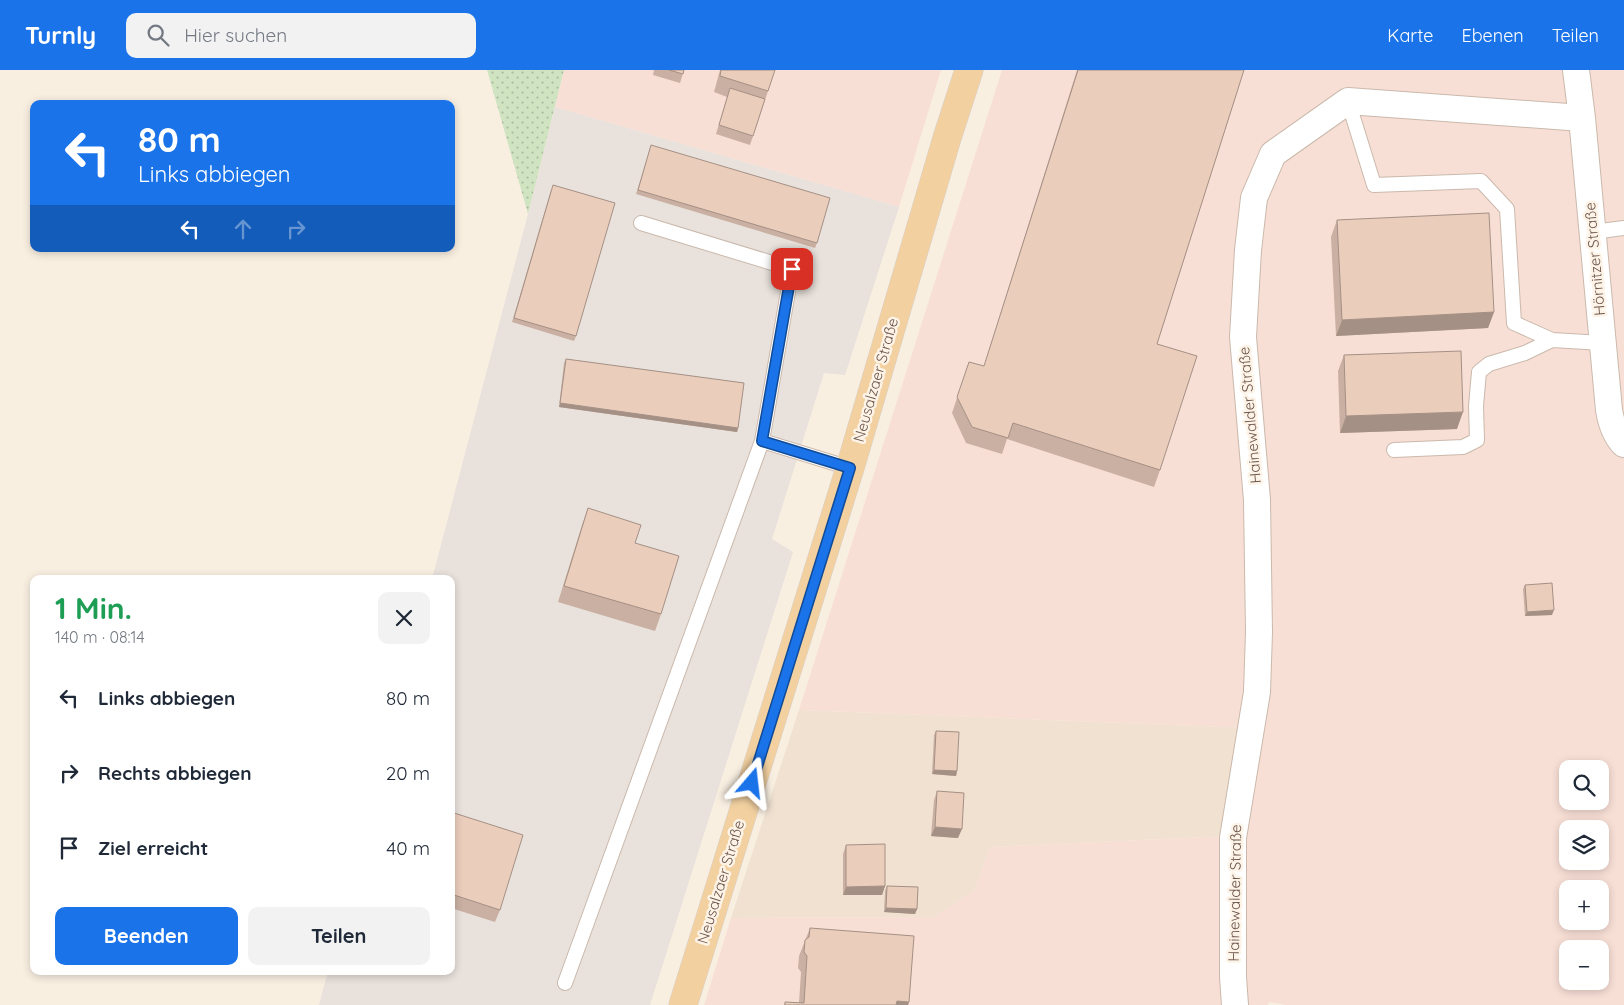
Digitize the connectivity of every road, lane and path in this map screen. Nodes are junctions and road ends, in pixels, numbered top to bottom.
1 (969, 70) edge
2 (1576, 70) edge
3 (1348, 101) junction
4 (1582, 118) junction
5 (640, 223) dead end
6 (1624, 228) edge
7 (1593, 232) junction
8 (1552, 340) junction
9 (1603, 343) junction
10 (762, 441) junction
11 (1624, 444) edge
12 (1394, 450) dead end
13 (850, 468) junction
14 (566, 982) dead end
15 (683, 1005) edge
16 (1235, 1005) edge

1 - 13 main road, Neusalzaer Straße
2 - 4 street, Hörnitzer Straße
3 - 4 street
3 - 8 lane
3 - 16 street, Hainewalder Straße
4 - 7 street, Hörnitzer Straße
5 - 10 lane
6 - 7 lane
7 - 9 street, Hörnitzer Straße
8 - 9 lane
8 - 12 lane
9 - 11 street, Hörnitzer Straße
10 - 13 lane
10 - 14 lane
13 - 15 main road, Neusalzaer Straße

